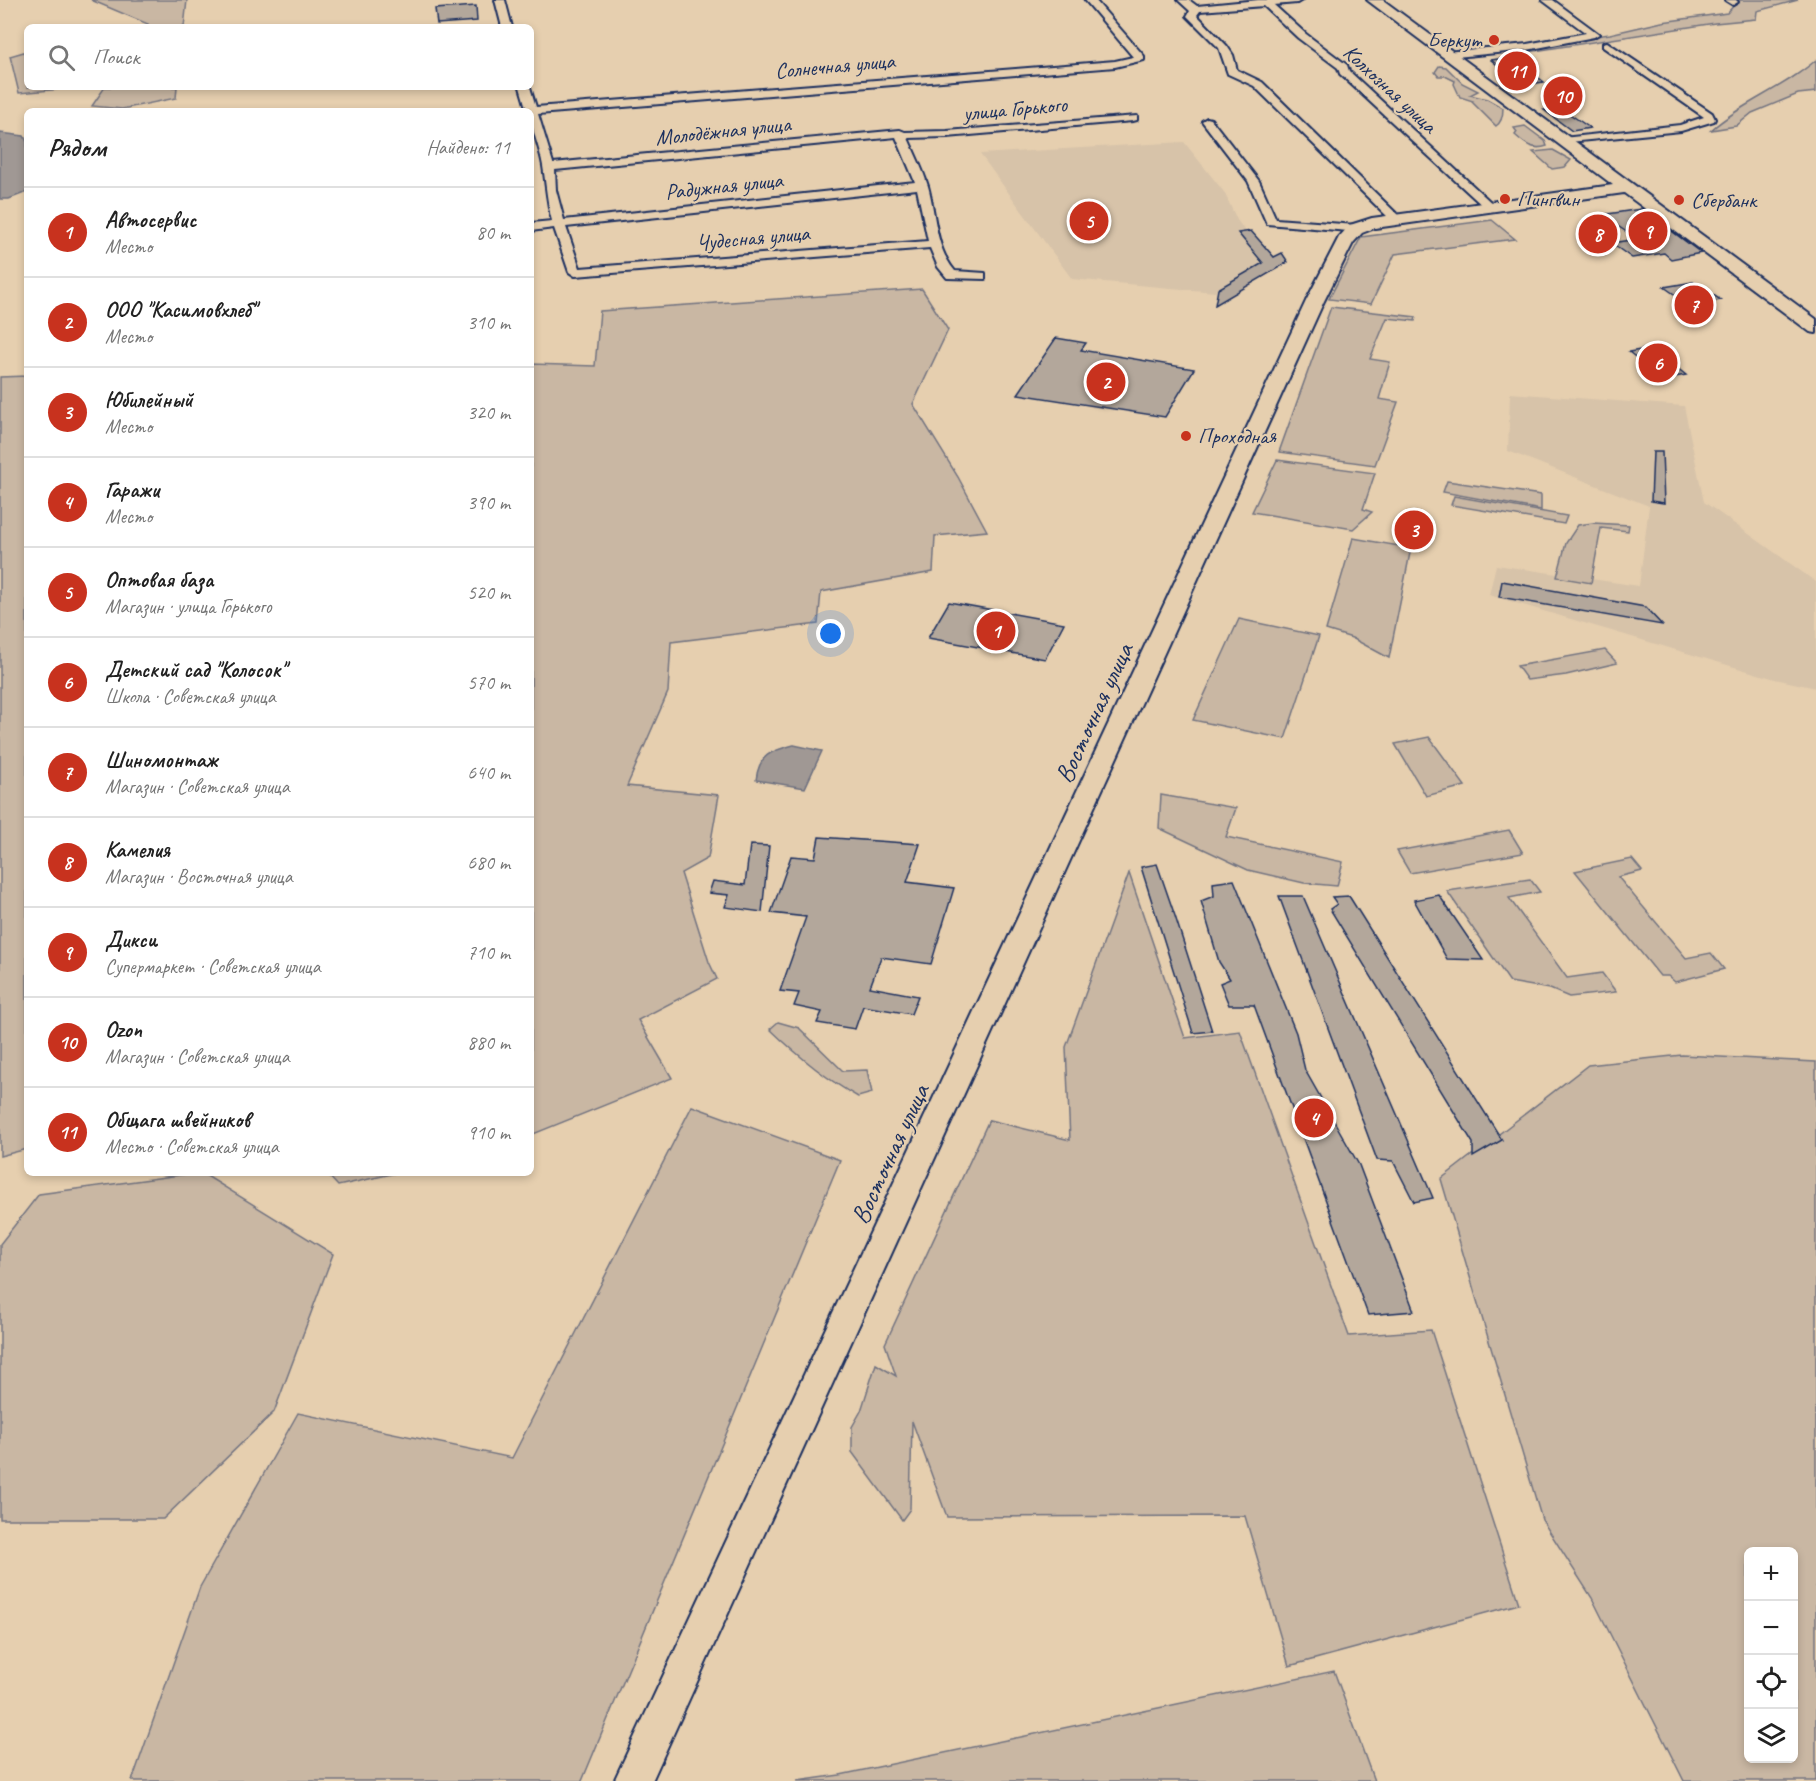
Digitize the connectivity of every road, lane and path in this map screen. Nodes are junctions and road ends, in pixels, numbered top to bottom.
1 (500, 0) edge
2 (1090, 0) edge
3 (1183, 0) edge
4 (1297, 0) edge
5 (1374, 0) edge
6 (1547, 0) edge
7 (1265, 1) edge
8 (1194, 9) junction
9 (506, 24) edge
10 (1607, 45) dead end
11 (1446, 55) junction
12 (526, 90) edge
13 (531, 108) edge
14 (534, 111) edge
15 (1133, 118) dead end
16 (534, 121) edge
17 (1207, 121) dead end
18 (900, 134) junction
19 (1563, 141) junction
20 (545, 173) junction
21 (922, 185) junction
22 (1625, 188) junction
23 (1490, 207) junction
24 (1396, 219) junction
25 (560, 224) junction
26 (534, 226) edge
27 (1356, 229) junction
28 (935, 244) junction
29 (981, 276) dead end
30 (1816, 328) edge
31 (633, 1781) edge

1 - 9 street
2 - 14 street, Солнечная улица
3 - 8 street
4 - 7 street
5 - 11 main road
6 - 11 street
7 - 8 street
7 - 23 street, Колхозная улица
8 - 24 street
10 - 19 street
11 - 19 main road
12 - 13 street
15 - 18 street, улица Горького
16 - 20 street
17 - 27 street
18 - 20 street, Молодёжная улица
18 - 21 street
19 - 22 main road
20 - 25 street
21 - 25 street, Радужная улица
21 - 28 street
22 - 23 main road
22 - 30 main road
23 - 24 main road
24 - 27 main road
25 - 26 street, Радужная улица
25 - 28 street, Чудесная улица
27 - 31 main road, Восточная улица
28 - 29 street

